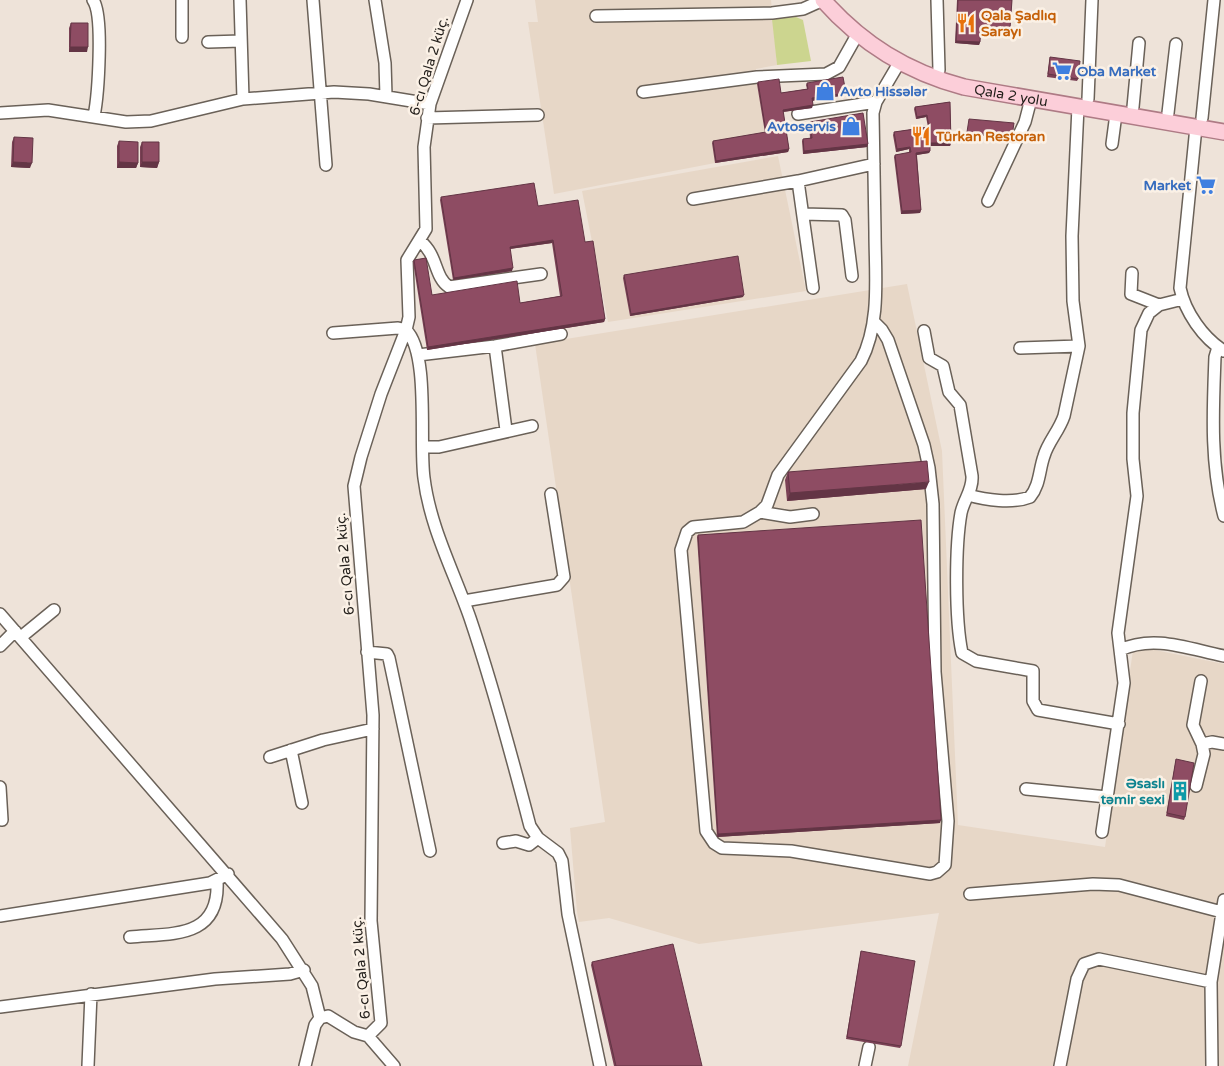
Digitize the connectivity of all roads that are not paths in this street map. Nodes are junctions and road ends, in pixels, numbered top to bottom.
1 (93, 0) edge
2 (182, 0) edge
3 (240, 0) edge
4 (313, 0) edge
5 (375, 0) edge
6 (466, 0) edge
7 (823, 0) edge
8 (835, 0) edge
9 (937, 0) edge
10 (1092, 0) edge
11 (1214, 0) edge
12 (596, 16) dead end
13 (857, 35) junction
14 (182, 37) dead end
15 (241, 41) junction
16 (208, 42) dead end
17 (1139, 43) dead end
18 (1176, 44) dead end
19 (899, 62) junction
20 (939, 70) junction
21 (319, 92) junction
22 (642, 92) dead end
23 (386, 96) junction
24 (243, 99) junction
25 (1031, 99) junction
26 (876, 102) junction
27 (1083, 103) junction
28 (430, 104) junction
29 (1133, 108) junction
30 (0, 113) edge
31 (1168, 113) junction
32 (798, 114) dead end
33 (1116, 114) junction
34 (538, 115) dead end
35 (94, 116) junction
36 (427, 118) junction
37 (1224, 122) edge
38 (1199, 123) junction
39 (1224, 132) edge
40 (1112, 144) dead end
41 (874, 164) junction
42 (326, 165) dead end
43 (798, 181) junction
44 (693, 199) dead end
45 (988, 201) dead end
46 (803, 214) junction
47 (420, 241) junction
48 (1132, 273) dead end
49 (541, 274) dead end
50 (852, 276) dead end
51 (813, 288) dead end
52 (1183, 299) junction
53 (1159, 305) junction
54 (874, 322) junction
55 (406, 330) junction
56 (924, 331) dead end
57 (333, 333) dead end
58 (560, 334) dead end
59 (495, 346) junction
60 (1079, 346) junction
61 (1020, 348) dead end
62 (1221, 349) edge
63 (418, 355) junction
64 (532, 426) dead end
65 (506, 430) junction
66 (423, 447) junction
67 (551, 494) dead end
68 (968, 495) junction
69 (760, 512) junction
70 (813, 514) dead end
71 (1224, 516) edge
72 (464, 601) junction
73 (54, 610) dead end
74 (0, 614) edge
75 (18, 634) junction
76 (0, 646) edge
77 (1120, 650) junction
78 (367, 652) junction
79 (1224, 656) edge
80 (1201, 680) dead end
81 (1119, 724) junction
82 (372, 729) junction
83 (1202, 744) junction
84 (1224, 744) edge
85 (291, 750) junction
86 (270, 757) dead end
87 (1196, 786) dead end
88 (0, 787) edge
89 (1026, 789) dead end
90 (1107, 797) junction
91 (302, 803) dead end
92 (2, 820) dead end
93 (1102, 832) dead end
94 (538, 838) junction
95 (503, 843) dead end
96 (430, 851) dead end
97 (228, 874) junction
98 (217, 881) junction
99 (970, 894) dead end
100 (1223, 906) edge
101 (0, 916) edge
102 (130, 938) dead end
103 (304, 970) junction
104 (1211, 982) junction
105 (92, 994) junction
106 (0, 1007) edge
107 (320, 1018) junction
108 (368, 1036) junction
109 (869, 1047) dead end
110 (88, 1066) edge
111 (305, 1066) edge
112 (394, 1066) edge
113 (600, 1066) edge
114 (865, 1066) edge
115 (1060, 1066) edge
116 (1212, 1066) edge

1 - 35 street
2 - 14 street
3 - 15 street
4 - 21 street
5 - 23 street
6 - 28 street, 6-cı Qala 2 küç.
7 - 12 street
7 - 13 main road, Qala 2 yolu
8 - 20 main road, Qala 2 yolu
9 - 20 street
10 - 27 street
11 - 38 street
13 - 19 main road, Qala 2 yolu
13 - 22 street
15 - 16 street
15 - 24 street
17 - 29 street
18 - 31 street
19 - 25 main road, Qala 2 yolu
19 - 26 street
20 - 27 main road, Qala 2 yolu
21 - 23 street
21 - 24 street
21 - 42 street
23 - 28 street
24 - 35 street
25 - 27 main road, Qala 2 yolu
25 - 45 street
26 - 32 street
26 - 41 street
27 - 29 main road, Qala 2 yolu
27 - 33 main road, Qala 2 yolu
27 - 60 street
28 - 36 street, 6-cı Qala 2 küç.
29 - 31 main road, Qala 2 yolu
30 - 35 street
31 - 38 main road, Qala 2 yolu
33 - 38 main road, Qala 2 yolu
33 - 40 street
34 - 36 street
36 - 47 street, 6-cı Qala 2 küç.
37 - 38 main road, Qala 2 yolu
38 - 39 main road, Qala 2 yolu
38 - 52 street
41 - 43 street
41 - 54 street
43 - 44 street
43 - 46 street
46 - 50 street
46 - 51 street
47 - 49 street
47 - 55 street, 6-cı Qala 2 küç.
48 - 53 street
52 - 53 street
52 - 62 street
53 - 77 street
54 - 69 street
54 - 69 street
55 - 57 street
55 - 63 street
55 - 78 street, 6-cı Qala 2 küç.
56 - 68 street
58 - 59 street
59 - 63 street
59 - 65 street
60 - 61 street
60 - 68 street
62 - 71 street
63 - 66 street
64 - 65 street
65 - 66 street
66 - 72 street
67 - 72 street
68 - 81 street
69 - 70 street
72 - 94 street
73 - 75 street
74 - 75 street
75 - 76 street
75 - 97 street
77 - 79 street
77 - 81 street
78 - 82 street, 6-cı Qala 2 küç.
78 - 96 street
80 - 83 street
81 - 90 street
82 - 85 street
82 - 108 street, 6-cı Qala 2 küç.
83 - 84 street
83 - 87 street
85 - 86 street
85 - 91 street
88 - 92 street
89 - 90 street
90 - 93 street
94 - 95 street
94 - 113 street
97 - 98 street
97 - 103 street
98 - 101 street
98 - 102 street
99 - 100 street
100 - 104 street
103 - 105 street
103 - 107 street
104 - 115 street
104 - 116 street
105 - 106 street
105 - 110 street
107 - 108 street, 6-cı Qala 2 küç.
107 - 111 street
108 - 112 street
109 - 114 street

